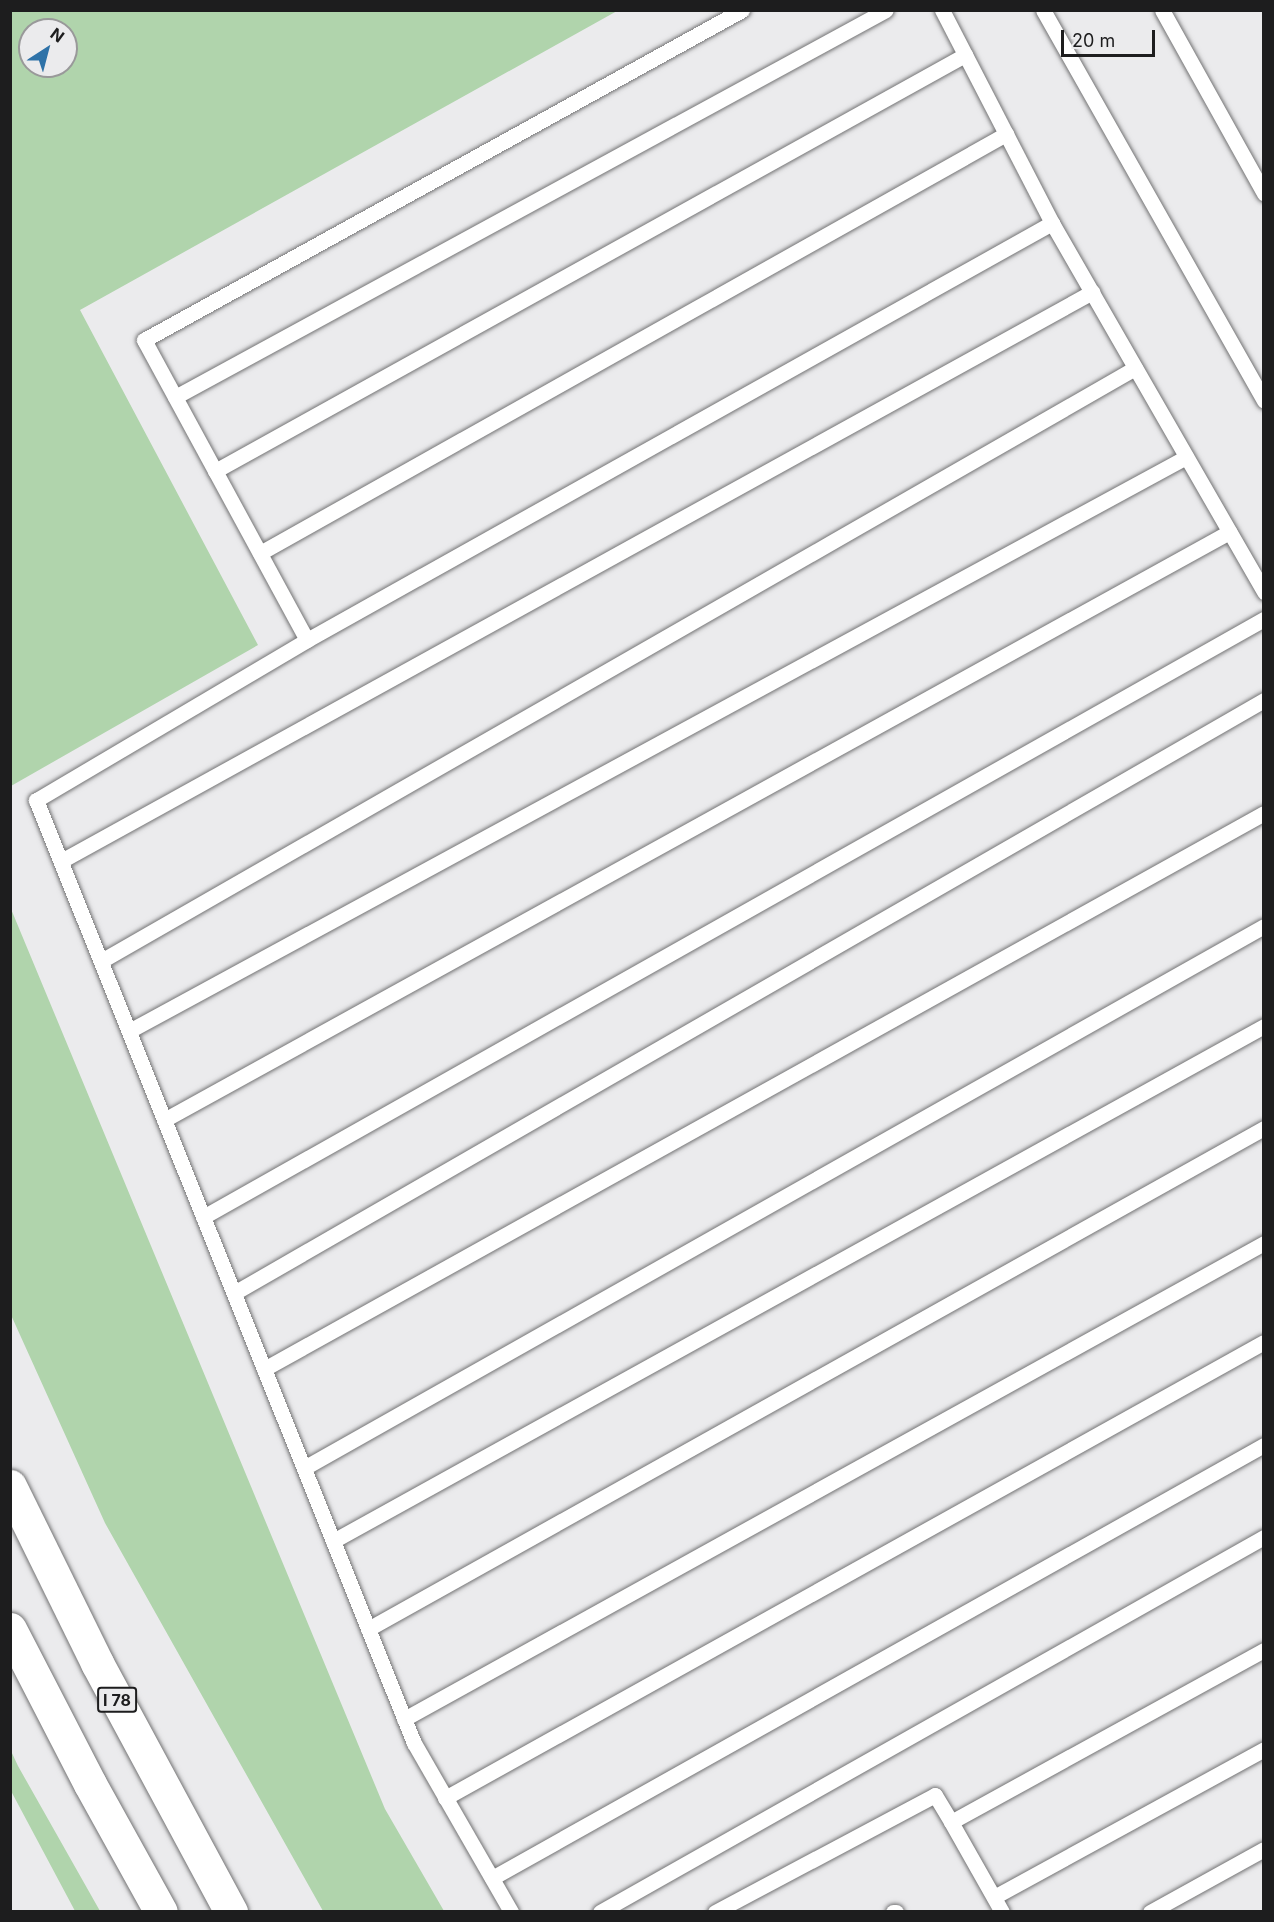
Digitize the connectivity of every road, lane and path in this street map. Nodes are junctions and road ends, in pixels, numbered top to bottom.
1 (742, 10) edge
2 (886, 10) edge
3 (942, 10) edge
4 (1043, 10) edge
5 (1162, 10) edge
6 (965, 55) junction
7 (1006, 135) junction
8 (1263, 193) edge
9 (1052, 223) junction
10 (1092, 292) junction
11 (1136, 368) junction
12 (175, 397) junction
13 (1263, 401) edge
14 (1186, 457) junction
15 (215, 471) junction
16 (1229, 532) junction
17 (260, 553) junction
18 (1263, 592) edge
19 (1263, 619) edge
20 (307, 639) junction
21 (1263, 700) edge
22 (1263, 813) edge
23 (61, 861) junction
24 (1263, 926) edge
25 (101, 961) junction
26 (1263, 1026) edge
27 (129, 1031) junction
28 (164, 1120) junction
29 (1263, 1128) edge
30 (203, 1217) junction
31 (1263, 1243) edge
32 (234, 1293) junction
33 (1263, 1342) edge
34 (264, 1369) junction
35 (1263, 1445) edge
36 (304, 1468) junction
37 (10, 1486) edge
38 (1263, 1538) edge
39 (333, 1540) junction
40 (10, 1629) edge
41 (368, 1629) junction
42 (1263, 1650) edge
43 (404, 1719) junction
44 (1263, 1749) edge
45 (446, 1798) junction
46 (951, 1822) junction
47 (1263, 1850) edge
48 (492, 1878) junction
49 (994, 1897) junction
50 (161, 1911) edge
51 (231, 1911) edge
52 (511, 1911) edge
53 (600, 1911) edge
54 (715, 1911) edge
55 (1002, 1911) edge
56 (1150, 1911) edge

1 - 12 lane
2 - 12 lane
3 - 6 lane
4 - 13 lane
5 - 8 lane
6 - 7 lane
6 - 15 lane
7 - 9 lane
7 - 17 lane
9 - 10 lane
9 - 20 lane
10 - 11 lane
10 - 23 lane
11 - 14 lane
11 - 25 lane
12 - 15 lane
14 - 16 lane
14 - 27 lane
15 - 17 lane
16 - 18 lane
16 - 28 lane
17 - 20 lane
19 - 30 lane
20 - 23 lane
21 - 32 lane
22 - 34 lane
23 - 25 lane
24 - 36 lane
25 - 27 lane
26 - 39 lane
27 - 28 lane
28 - 30 lane
29 - 41 lane
30 - 32 lane
31 - 43 lane
32 - 34 lane
33 - 45 lane
34 - 36 lane
35 - 48 lane
36 - 39 lane
37 - 51 highway, I 78
38 - 53 lane
39 - 41 lane
40 - 50 highway
41 - 43 lane
42 - 46 lane
43 - 45 lane
44 - 49 lane
45 - 48 lane
46 - 49 lane
46 - 54 lane
47 - 56 lane
48 - 52 lane
49 - 55 lane

